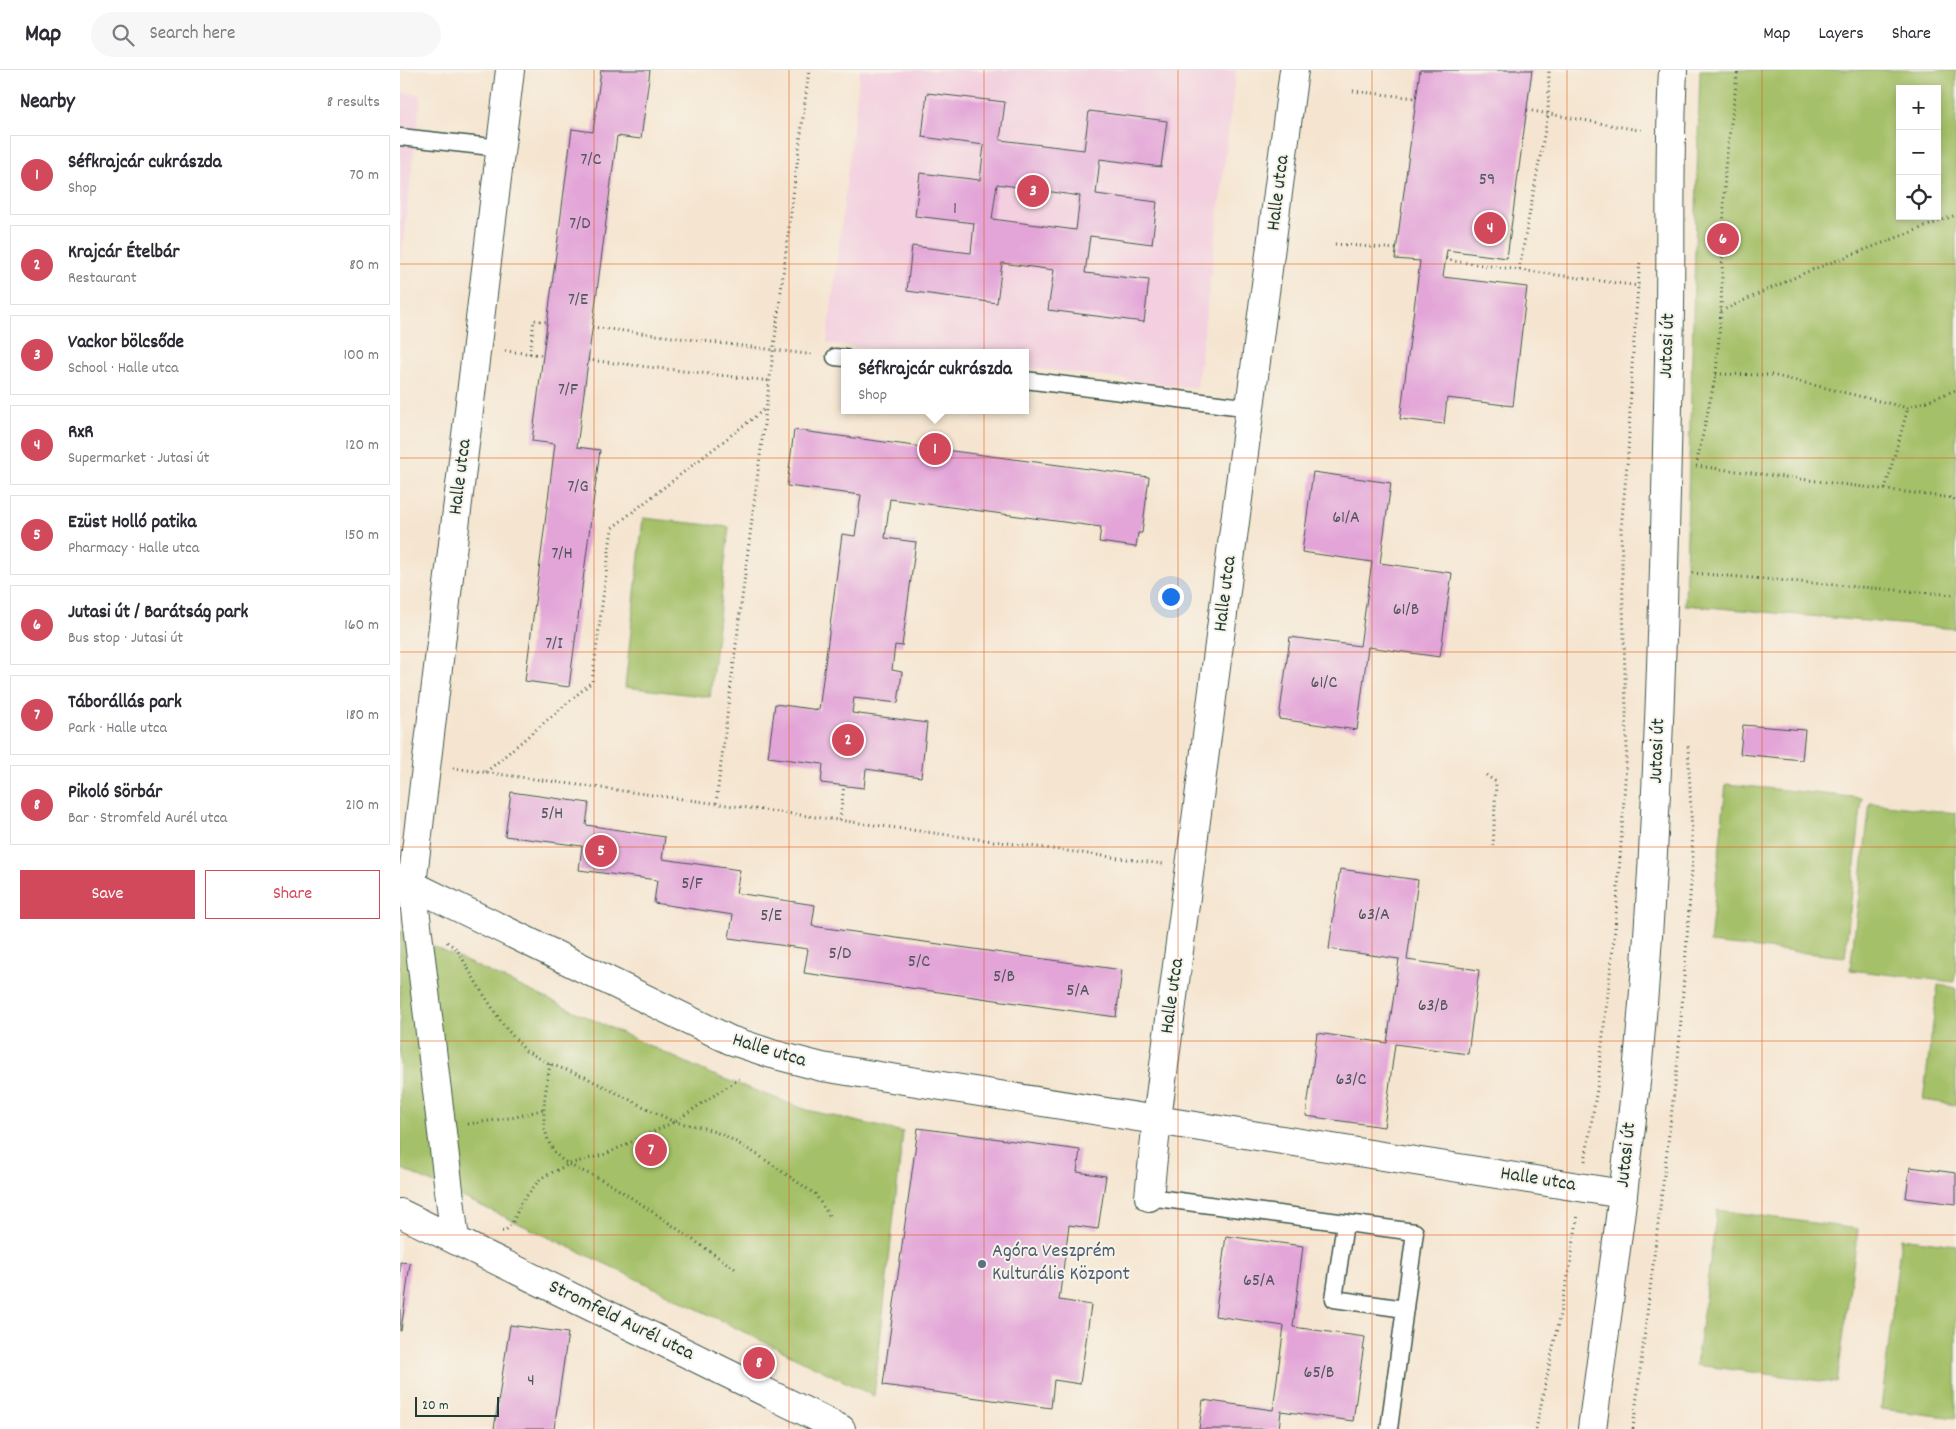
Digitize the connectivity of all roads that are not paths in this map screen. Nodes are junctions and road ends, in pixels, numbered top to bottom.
1 (510, 70) edge
2 (1294, 70) edge
3 (1673, 70) edge
4 (400, 137) edge
5 (501, 148) junction
6 (1029, 380) edge
7 (1251, 408) junction
8 (406, 882) edge
9 (1157, 1118) junction
10 (1623, 1194) junction
11 (1148, 1197) joint
12 (400, 1213) edge
13 (1345, 1223) junction
14 (455, 1240) junction
15 (1405, 1309) junction
16 (841, 1429) edge
17 (1389, 1429) edge
18 (1592, 1429) edge

1 - 5 street, Halle utca
2 - 7 street, Halle utca
3 - 10 street, Jutasi út
4 - 5 lane
5 - 8 street, Halle utca
6 - 7 lane
7 - 9 street, Halle utca
8 - 9 street, Halle utca
8 - 14 street, Halle utca
9 - 10 street, Halle utca
9 - 11 street, Halle utca
10 - 18 street, Jutasi út
11 - 13 lane
12 - 14 street, Stromfeld Aurél utca
13 - 15 lane
13 - 15 lane
14 - 16 street, Stromfeld Aurél utca
15 - 17 lane

